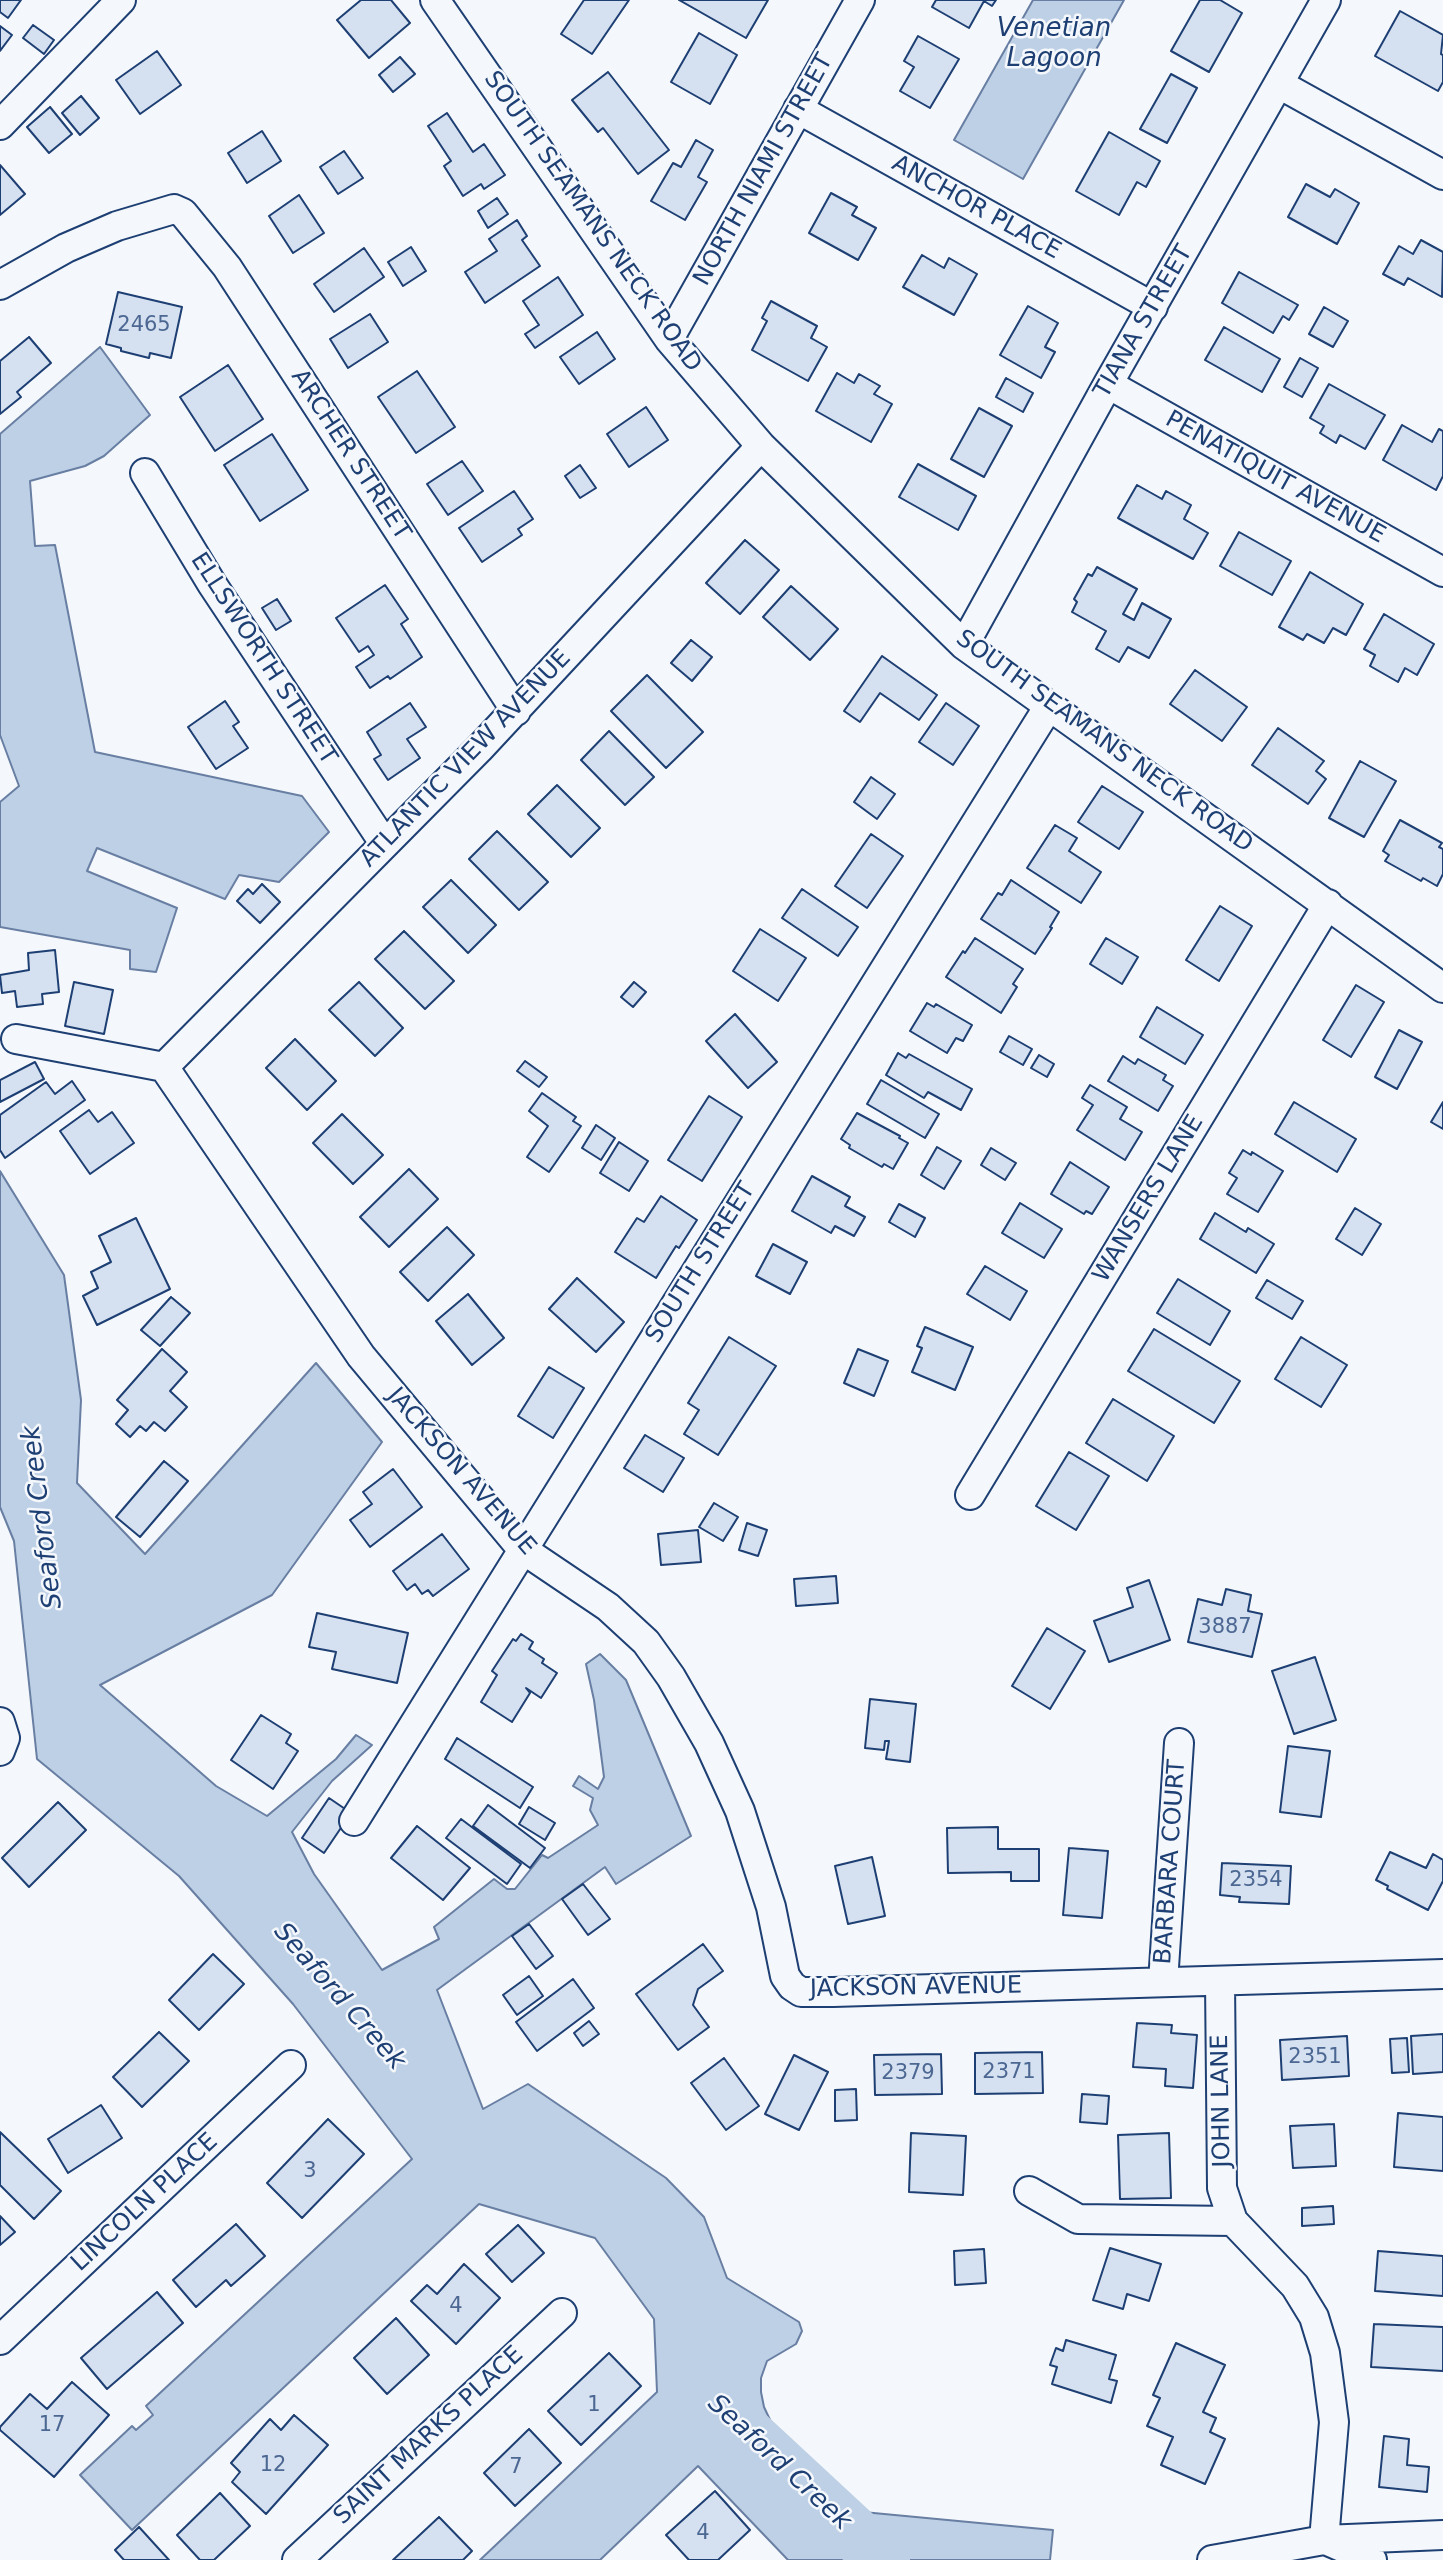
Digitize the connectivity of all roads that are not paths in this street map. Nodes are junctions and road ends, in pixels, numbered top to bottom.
1 (121, 0) edge
2 (435, 0) edge
3 (860, 0) edge
4 (1326, 0) edge
5 (1279, 84) junction
6 (798, 109) junction
7 (0, 125) edge
8 (1443, 175) edge
9 (0, 285) edge
10 (1153, 307) junction
11 (669, 339) junction
12 (1108, 384) junction
13 (761, 446) junction
14 (145, 473) dead end
15 (1443, 572) edge
16 (964, 645) junction
17 (1049, 706) junction
18 (516, 711) junction
19 (384, 843) junction
20 (1328, 904) junction
21 (1443, 988) edge
22 (16, 1038) dead end
23 (164, 1067) junction
24 (970, 1494) dead end
25 (522, 1549) junction
26 (1179, 1743) dead end
27 (354, 1821) dead end
28 (1443, 1974) edge
29 (1220, 1981) junction
30 (1163, 1982) junction
31 (291, 2065) dead end
32 (1029, 2191) dead end
33 (1233, 2221) junction
34 (562, 2313) dead end
35 (0, 2340) edge
36 (1443, 2535) edge
37 (1324, 2540) junction
38 (297, 2560) edge
39 (1212, 2560) edge
40 (1372, 2560) edge

1 - 7 street
2 - 11 street, SOUTH SEAMANS NECK ROAD
3 - 6 street, NORTH NIAMI STREET
4 - 5 street, TIANA STREET
5 - 8 street
5 - 10 street, TIANA STREET
6 - 10 street, ANCHOR PLACE
6 - 11 street, NORTH NIAMI STREET
9 - 18 street, ARCHER STREET
10 - 12 street, TIANA STREET
11 - 13 street, SOUTH SEAMANS NECK ROAD
12 - 15 street, PENATIQUIT AVENUE
12 - 16 street, TIANA STREET
13 - 16 street, SOUTH SEAMANS NECK ROAD
13 - 18 street, ATLANTIC VIEW AVENUE
14 - 19 street, ELLSWORTH STREET
16 - 17 street, SOUTH SEAMANS NECK ROAD
17 - 20 street, SOUTH SEAMANS NECK ROAD
17 - 25 street, SOUTH STREET
18 - 19 street, ATLANTIC VIEW AVENUE
19 - 23 street, ATLANTIC VIEW AVENUE
20 - 21 street, SOUTH SEAMANS NECK ROAD
20 - 24 street, WANSERS LANE
22 - 23 street
23 - 25 street, JACKSON AVENUE
25 - 27 street, SOUTH STREET
25 - 30 street, JACKSON AVENUE
26 - 30 street, BARBARA COURT
28 - 29 street, JACKSON AVENUE
29 - 30 street, JACKSON AVENUE
29 - 33 street, JOHN LANE
31 - 35 street, LINCOLN PLACE
32 - 33 street
33 - 37 street, JOHN LANE
34 - 38 street, SAINT MARKS PLACE
36 - 37 street
37 - 39 street
37 - 40 street

